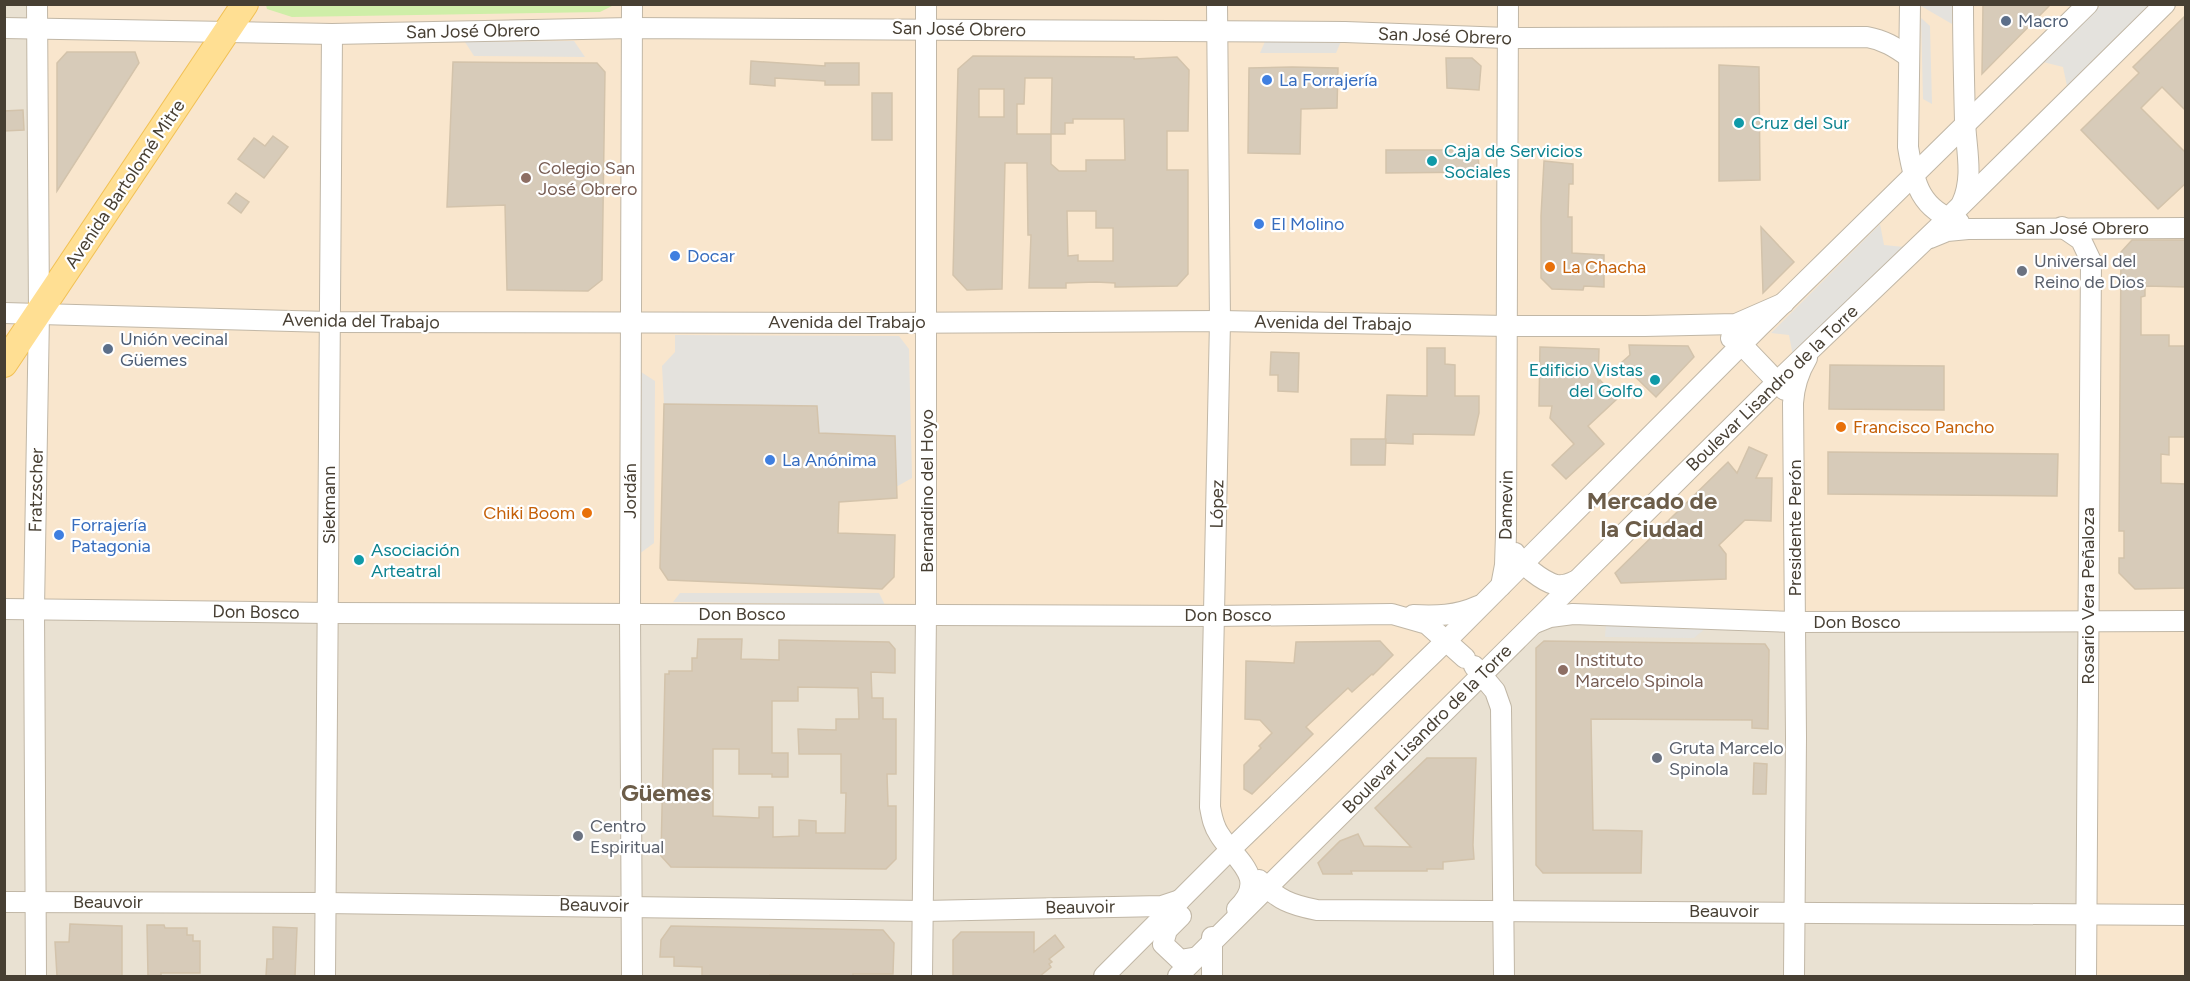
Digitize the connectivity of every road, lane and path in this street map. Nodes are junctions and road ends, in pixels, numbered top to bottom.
1 (37, 4) edge
2 (245, 4) edge
3 (632, 4) edge
4 (927, 4) edge
5 (1217, 4) edge
6 (1508, 4) edge
7 (1911, 4) edge
8 (1963, 4) edge
9 (2088, 4) edge
10 (2165, 4) edge
11 (4, 28) edge
12 (37, 28) junction
13 (632, 28) junction
14 (926, 28) junction
15 (228, 31) junction
16 (1217, 32) junction
17 (332, 34) junction
18 (1507, 38) junction
19 (1909, 57) junction
20 (1965, 125) junction
21 (1908, 147) junction
22 (1914, 177) junction
23 (1883, 208) junction
24 (1954, 212) junction
25 (2062, 227) junction
26 (1978, 228) junction
27 (2186, 228) edge
28 (1920, 245) junction
29 (1784, 303) junction
30 (4, 313) edge
31 (39, 313) junction
32 (1220, 321) junction
33 (329, 322) junction
34 (631, 322) junction
35 (927, 322) junction
36 (1690, 325) junction
37 (1508, 326) junction
38 (1818, 342) junction
39 (1742, 345) junction
40 (4, 364) edge
41 (1777, 381) junction
42 (1793, 403) junction
43 (1506, 534) junction
44 (1523, 562) junction
45 (1575, 581) junction
46 (1502, 584) junction
47 (1482, 604) junction
48 (4, 609) edge
49 (34, 609) junction
50 (328, 613) junction
51 (630, 614) junction
52 (926, 614) junction
53 (1392, 614) junction
54 (1215, 616) junction
55 (2087, 620) junction
56 (2186, 621) edge
57 (1795, 622) junction
58 (1530, 626) junction
59 (1446, 640) junction
60 (1472, 665) junction
61 (1220, 861) junction
62 (1245, 864) junction
63 (1267, 889) junction
64 (1182, 899) junction
65 (4, 902) edge
66 (36, 902) junction
67 (325, 903) junction
68 (633, 905) junction
69 (924, 910) junction
70 (1505, 910) junction
71 (1794, 912) junction
72 (2086, 915) junction
73 (2186, 915) edge
74 (1212, 943) junction
75 (1198, 957) junction
76 (36, 976) edge
77 (325, 976) edge
78 (632, 976) edge
79 (922, 976) edge
80 (1104, 976) edge
81 (1178, 976) edge
82 (1212, 976) edge
83 (1504, 976) edge
84 (1794, 976) edge
85 (2086, 976) edge

1 - 12 street, Fratzscher
2 - 15 main road, Avenida Bartolomé Mitre
3 - 13 street, Jordán
4 - 14 street, Bernardino del Hoyo
5 - 16 street, López
6 - 18 street, Damevin
7 - 19 street
8 - 20 street
9 - 20 street
10 - 24 street, Boulevar Lisandro de la Torre
11 - 12 street, San José Obrero
12 - 15 street, San José Obrero
12 - 31 street, Fratzscher
13 - 14 street, San José Obrero
13 - 17 street, San José Obrero
13 - 34 street, Jordán
14 - 16 street, San José Obrero
14 - 35 street, Bernardino del Hoyo
15 - 17 street, San José Obrero
15 - 31 main road, Avenida Bartolomé Mitre
16 - 18 street, San José Obrero
16 - 32 street, López
17 - 33 street, Siekmann
18 - 19 street, San José Obrero
18 - 37 street, Damevin
19 - 21 street
20 - 22 street
20 - 24 street
21 - 22 street
21 - 23 street
22 - 23 street
22 - 24 street
23 - 29 street
24 - 26 street, San José Obrero
24 - 28 street, Boulevar Lisandro de la Torre
25 - 26 street, San José Obrero
25 - 27 street, San José Obrero
25 - 55 street, Rosario Vera Peñaloza
26 - 28 street, San José Obrero
28 - 38 street, Boulevar Lisandro de la Torre
29 - 36 street
29 - 39 street
30 - 31 street, Avenida del Trabajo
31 - 33 street, Avenida del Trabajo
31 - 40 main road, Avenida Bartolomé Mitre
31 - 49 street, Fratzscher
32 - 35 street, Avenida del Trabajo
32 - 37 street, Avenida del Trabajo
32 - 54 street, López
33 - 34 street, Avenida del Trabajo
33 - 50 street, Siekmann
34 - 35 street, Avenida del Trabajo
34 - 51 street, Jordán
35 - 52 street, Bernardino del Hoyo
36 - 37 street, Avenida del Trabajo
36 - 39 street
37 - 43 street, Damevin
38 - 41 street, Boulevar Lisandro de la Torre
38 - 42 street, Presidente Perón
39 - 41 street
39 - 44 street
41 - 42 street
41 - 45 street, Boulevar Lisandro de la Torre
42 - 57 street, Presidente Perón
43 - 44 street
43 - 46 street, Damevin
44 - 45 street
44 - 46 street
45 - 58 street, Boulevar Lisandro de la Torre
46 - 47 street
46 - 60 street, Damevin
47 - 53 street
47 - 59 street
48 - 49 street, Don Bosco
49 - 50 street, Don Bosco
49 - 66 street, Fratzscher
50 - 51 street, Don Bosco
50 - 67 street, Siekmann
51 - 52 street, Don Bosco
51 - 68 street, Jordán
52 - 54 street, Don Bosco
52 - 69 street, Bernardino del Hoyo
53 - 54 street, Don Bosco
53 - 59 street, Don Bosco
54 - 61 street, López
55 - 56 street, Don Bosco
55 - 57 street, Don Bosco
55 - 72 street, Rosario Vera Peñaloza
57 - 58 street, Don Bosco
57 - 71 street, Presidente Perón
58 - 60 street, Boulevar Lisandro de la Torre
59 - 60 street, Don Bosco
59 - 61 street
60 - 63 street, Boulevar Lisandro de la Torre
60 - 70 street
61 - 62 street
61 - 64 street
61 - 75 street
62 - 63 street, Beauvoir
62 - 74 street
63 - 70 street, Beauvoir
63 - 74 street, Boulevar Lisandro de la Torre
64 - 69 street, Beauvoir
64 - 80 street
65 - 66 street, Beauvoir
66 - 67 street, Beauvoir
66 - 76 street, Fratzscher
67 - 68 street, Beauvoir
67 - 77 street, Siekmann
68 - 69 street, Beauvoir
68 - 78 street, Jordán
69 - 79 street, Bernardino del Hoyo
70 - 71 street, Beauvoir
70 - 83 street
71 - 72 street, Beauvoir
71 - 84 street, Presidente Perón
72 - 73 street, Beauvoir
72 - 85 street, Rosario Vera Peñaloza
74 - 75 street, Boulevar Lisandro de la Torre
74 - 82 street
75 - 81 street, Boulevar Lisandro de la Torre

